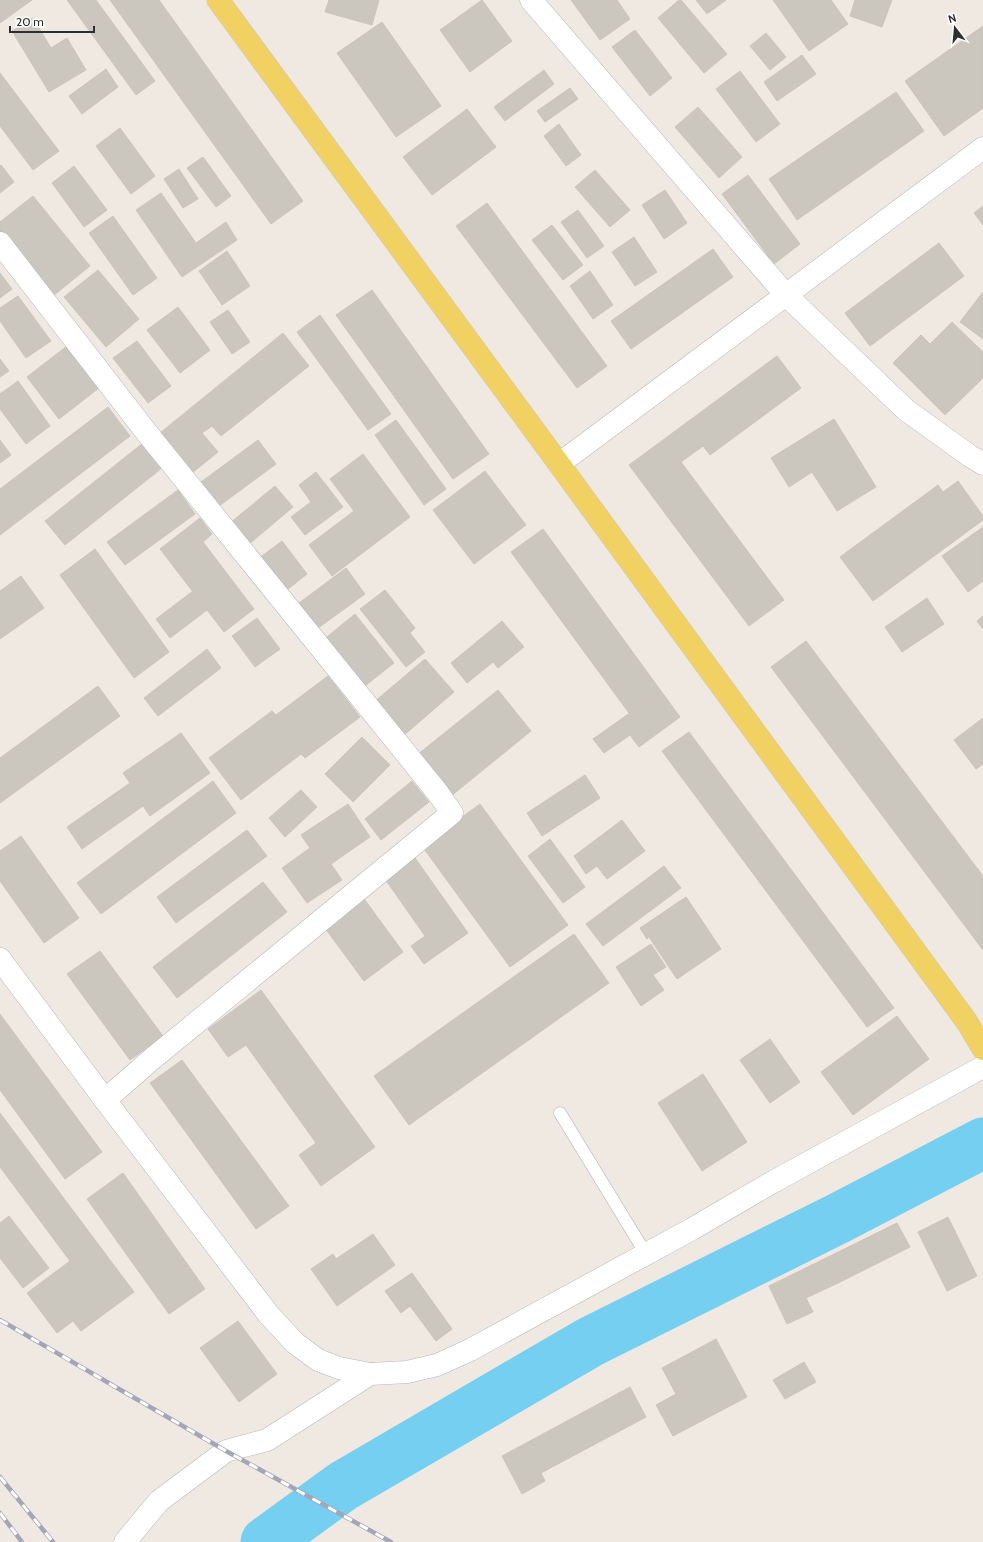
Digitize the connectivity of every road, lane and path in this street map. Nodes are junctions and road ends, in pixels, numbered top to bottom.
1 (218, 0) edge
2 (531, 0) edge
3 (983, 148) edge
4 (0, 243) edge
5 (786, 295) junction
6 (559, 464) junction
7 (983, 464) edge
8 (0, 958) edge
9 (983, 1049) edge
10 (983, 1067) edge
11 (106, 1100) junction
12 (560, 1113) dead end
13 (646, 1254) junction
14 (370, 1374) junction
15 (125, 1542) edge

1 - 6 main road
2 - 5 street
3 - 5 street
4 - 11 street
5 - 6 street
5 - 7 street
6 - 9 main road
8 - 11 street
10 - 13 street
11 - 14 street
12 - 13 lane
13 - 14 street
14 - 15 street

